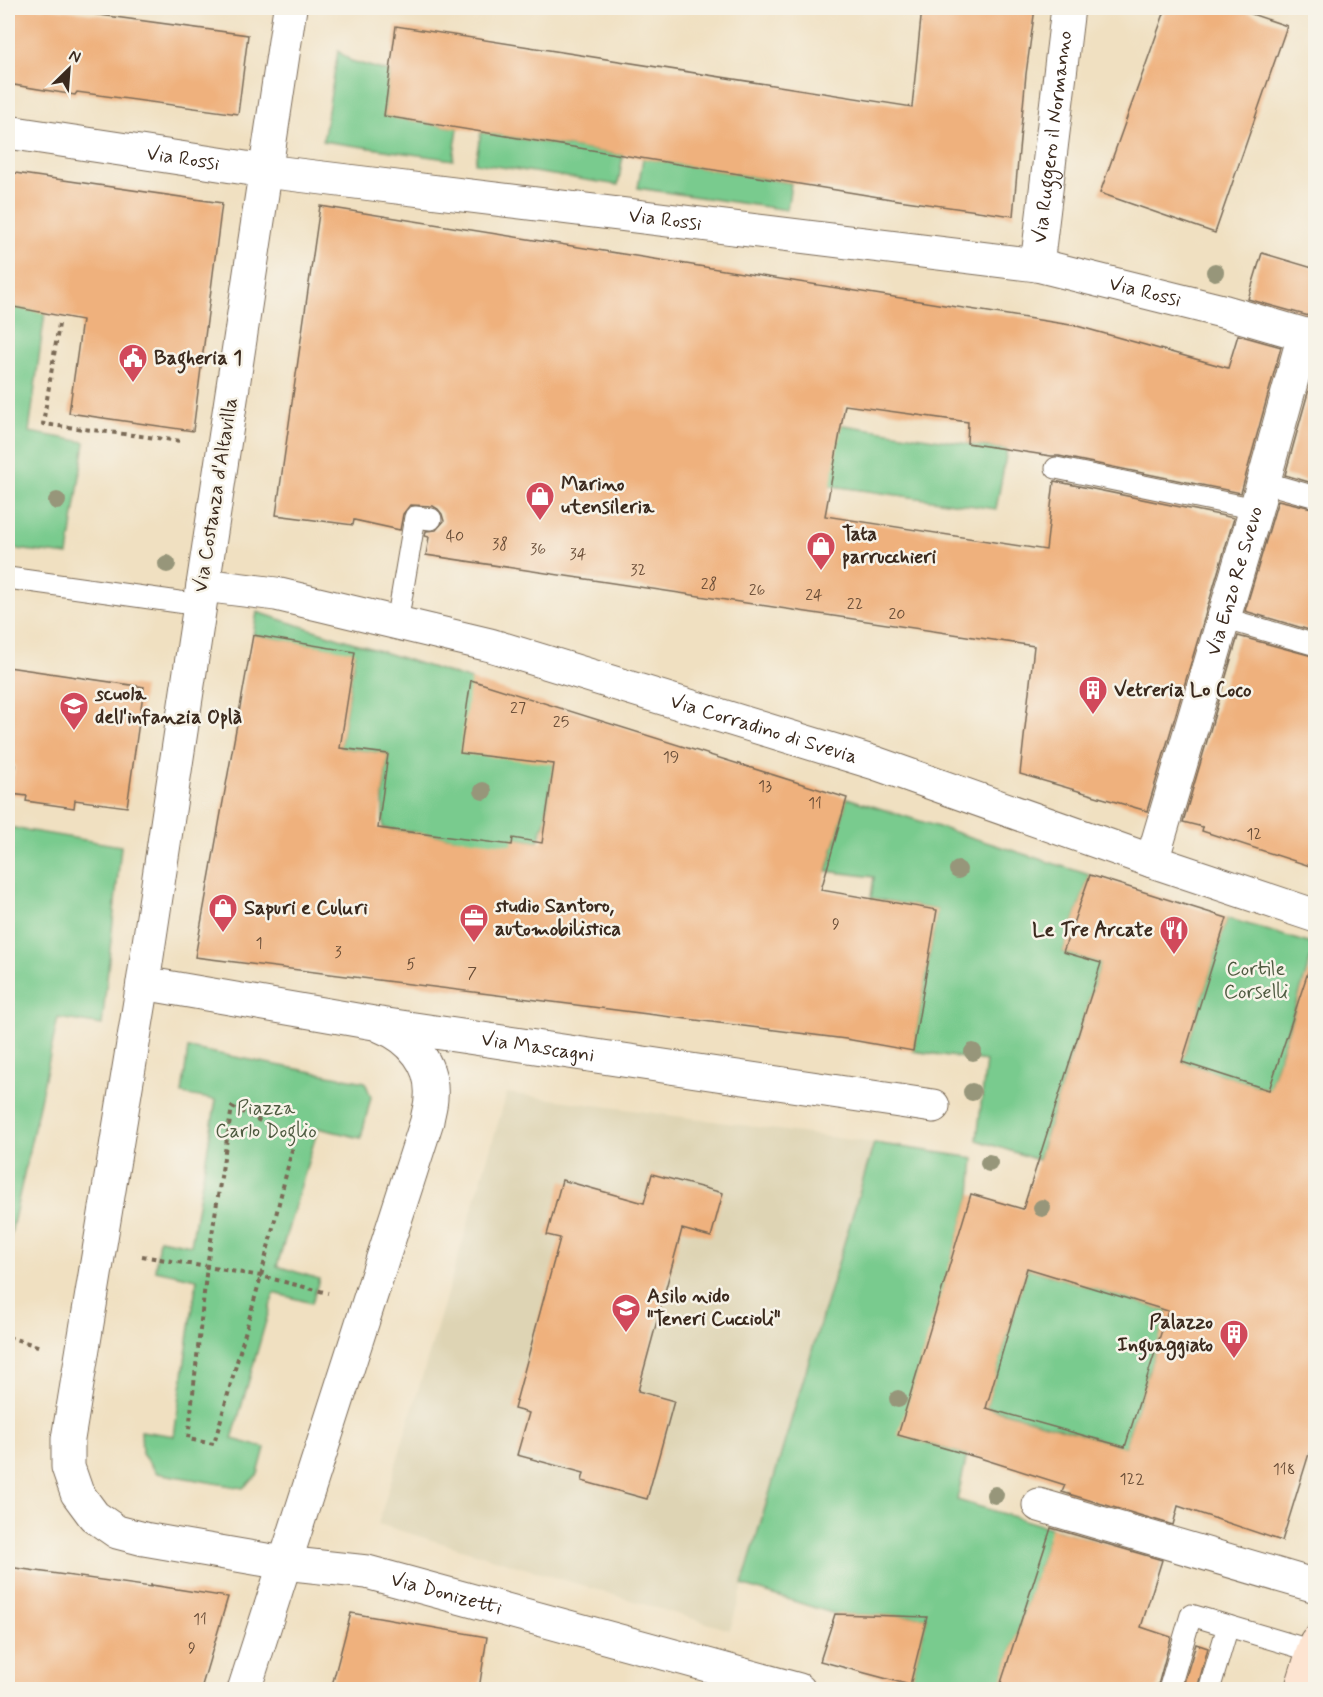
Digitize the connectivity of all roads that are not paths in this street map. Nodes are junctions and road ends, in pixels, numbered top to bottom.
1 (290, 8) edge
2 (1068, 8) edge
3 (8, 132) edge
4 (265, 171) junction
5 (1037, 265) junction
6 (1310, 337) edge
7 (1056, 468) dead end
8 (1259, 495) junction
9 (1316, 497) edge
10 (431, 519) dead end
11 (8, 578) edge
12 (201, 595) junction
13 (1223, 618) junction
14 (397, 623) junction
15 (1316, 645) edge
16 (1152, 861) junction
17 (1316, 916) edge
18 (143, 983) junction
19 (374, 1023) junction
20 (933, 1106) dead end
21 (1039, 1505) dead end
22 (94, 1516) joint
23 (284, 1563) junction
24 (1316, 1586) edge
25 (1228, 1626) junction
26 (1315, 1648) edge
27 (751, 1683) edge
28 (244, 1689) edge
29 (799, 1689) edge
30 (1169, 1689) edge
31 (1209, 1689) edge
32 (1301, 1689) edge

1 - 4 street, Via Costanza d'Altavilla
2 - 5 street, Via Ruggero il Normanno
3 - 4 street, Via Rossi
4 - 5 street, Via Rossi
4 - 12 street, Via Costanza d'Altavilla
5 - 6 street, Via Rossi
6 - 8 street, Via Enzo Re Svevo
7 - 8 lane
8 - 9 lane
8 - 13 street, Via Enzo Re Svevo
10 - 14 lane
11 - 12 lane
12 - 14 street, Via Corradino di Svevia
12 - 18 street, Via Costanza d'Altavilla
13 - 15 lane
13 - 16 street, Via Enzo Re Svevo
14 - 16 street, Via Corradino di Svevia
16 - 17 street, Via Corradino di Svevia
18 - 19 street, Via Mascagni
18 - 22 street, Via Costanza d'Altavilla
19 - 20 street, Via Mascagni
19 - 23 street
21 - 24 street
22 - 23 street, Via Donizetti
23 - 27 street, Via Donizetti
23 - 28 street
25 - 26 lane
25 - 30 lane
25 - 31 lane
26 - 32 street
27 - 29 street, Via Donizetti

